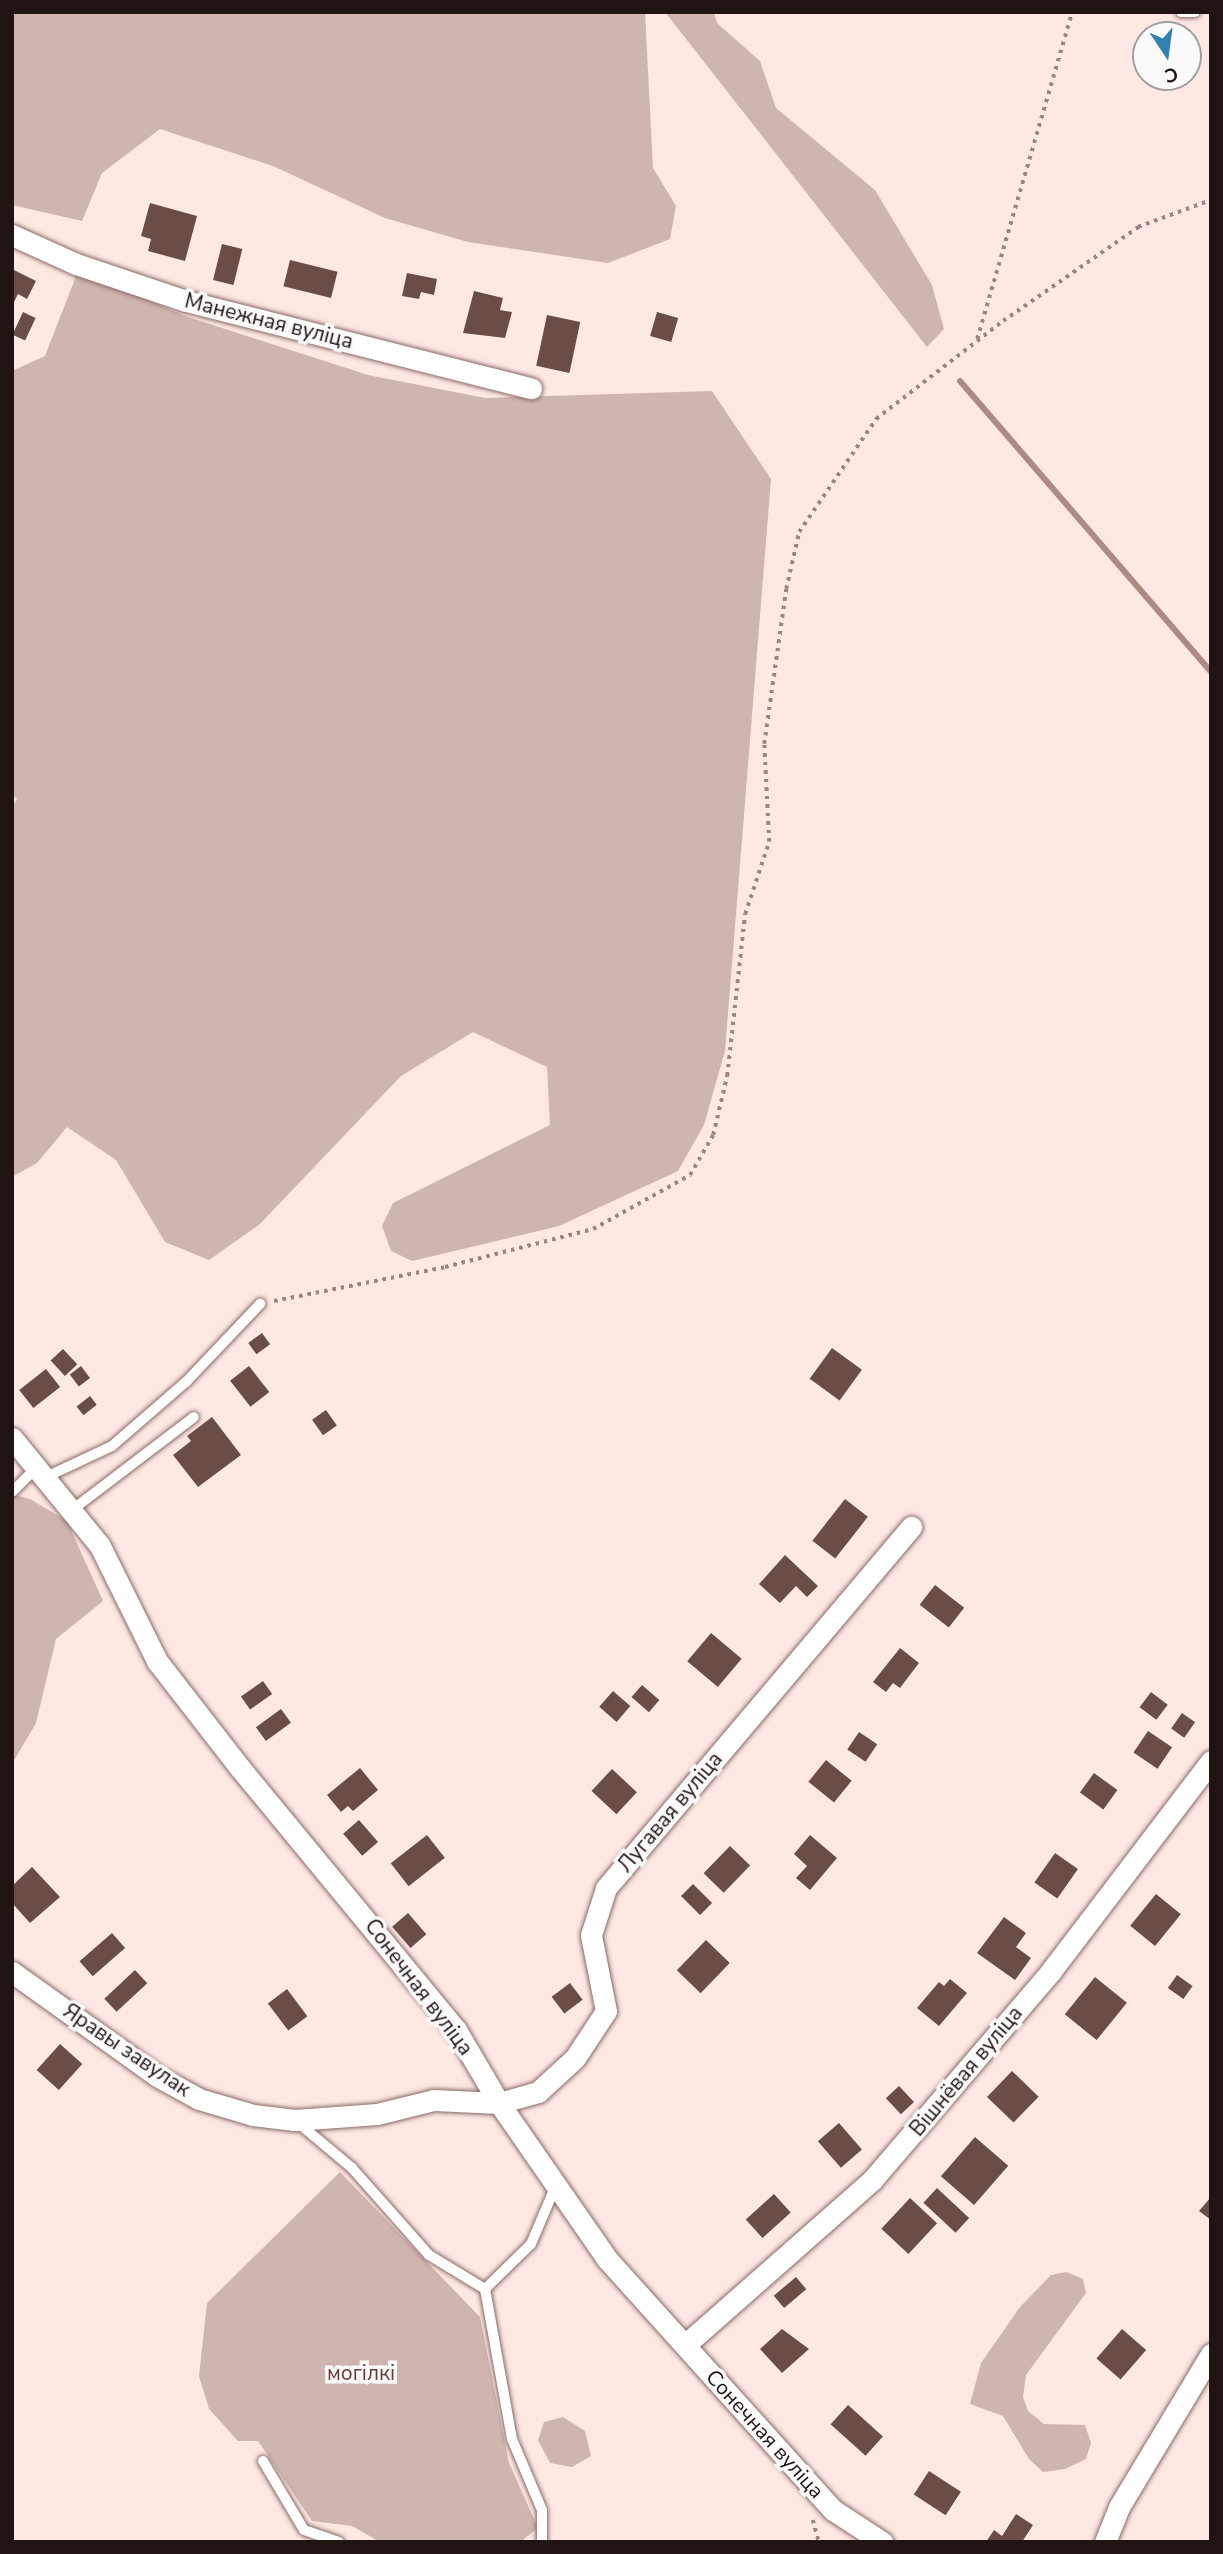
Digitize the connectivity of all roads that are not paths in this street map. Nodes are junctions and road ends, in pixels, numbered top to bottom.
1 (1181, 12) edge
2 (1195, 12) edge
3 (12, 236) edge
4 (531, 388) dead end
5 (260, 1304) road end
6 (194, 1417) dead end
7 (12, 1438) edge
8 (41, 1473) junction
9 (12, 1492) edge
10 (72, 1510) junction
11 (911, 1527) dead end
12 (1211, 1762) edge
13 (12, 1972) edge
14 (499, 2103) junction
15 (295, 2120) junction
16 (556, 2185) junction
17 (485, 2289) junction
18 (685, 2345) junction
19 (1211, 2354) edge
20 (263, 2461) dead end
21 (339, 2542) edge
22 (542, 2542) edge
23 (882, 2542) edge
24 (1105, 2542) edge

1 - 2 lane
3 - 4 street, Манежная вуліца
5 - 8 lane
6 - 10 lane
7 - 8 street, Сонечная вуліца
8 - 9 lane
8 - 10 street, Сонечная вуліца
10 - 14 street, Сонечная вуліца
11 - 14 street, Лугавая вуліца
12 - 18 street, Вішнёвая вуліца
13 - 15 street, Яравы завулак
14 - 15 street, Яравы завулак
14 - 16 street, Сонечная вуліца
15 - 17 lane
16 - 17 lane
16 - 18 street, Сонечная вуліца
17 - 22 lane
18 - 23 street, Сонечная вуліца
19 - 24 street
20 - 21 lane

